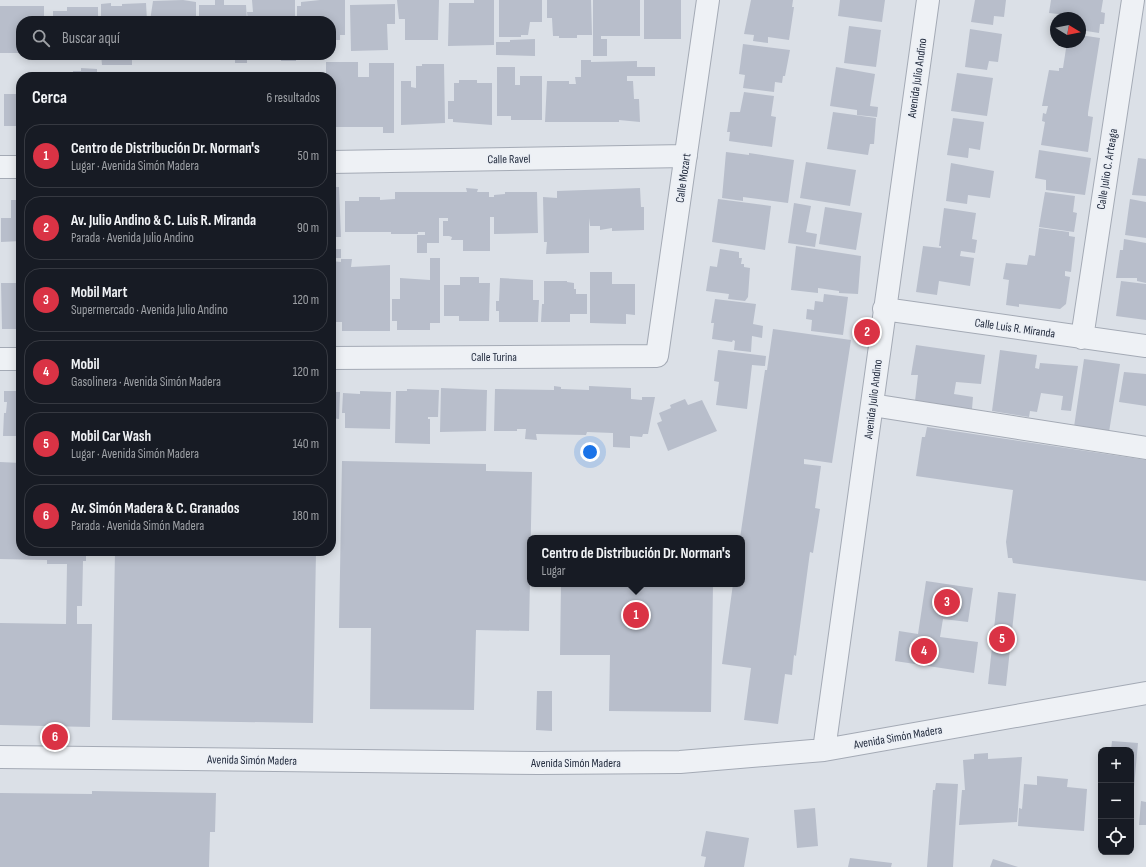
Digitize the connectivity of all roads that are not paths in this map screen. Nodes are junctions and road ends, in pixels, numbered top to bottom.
1 (708, 0) edge
2 (928, 0) edge
3 (1133, 0) edge
4 (686, 156) junction
5 (336, 162) edge
6 (0, 167) edge
7 (16, 167) edge
8 (884, 309) junction
9 (1082, 338) junction
10 (1146, 346) edge
11 (657, 356) joint
12 (336, 358) edge
13 (0, 359) edge
14 (16, 359) edge
15 (872, 405) junction
16 (1146, 448) edge
17 (1146, 693) edge
18 (824, 750) junction
19 (0, 757) edge

1 - 4 street, Calle Mozart
2 - 8 street, Avenida Julio Andino
3 - 9 street, Calle Julio C. Arteaga
4 - 5 street, Calle Ravel
4 - 11 street, Calle Mozart
6 - 7 street
8 - 9 street, Calle Luis R. Miranda
8 - 15 street, Avenida Julio Andino
9 - 10 street, Calle Luis R. Miranda
11 - 12 street, Calle Turina
13 - 14 street
15 - 16 street
15 - 18 street, Avenida Julio Andino
17 - 18 street, Avenida Simón Madera
18 - 19 street, Avenida Simón Madera

